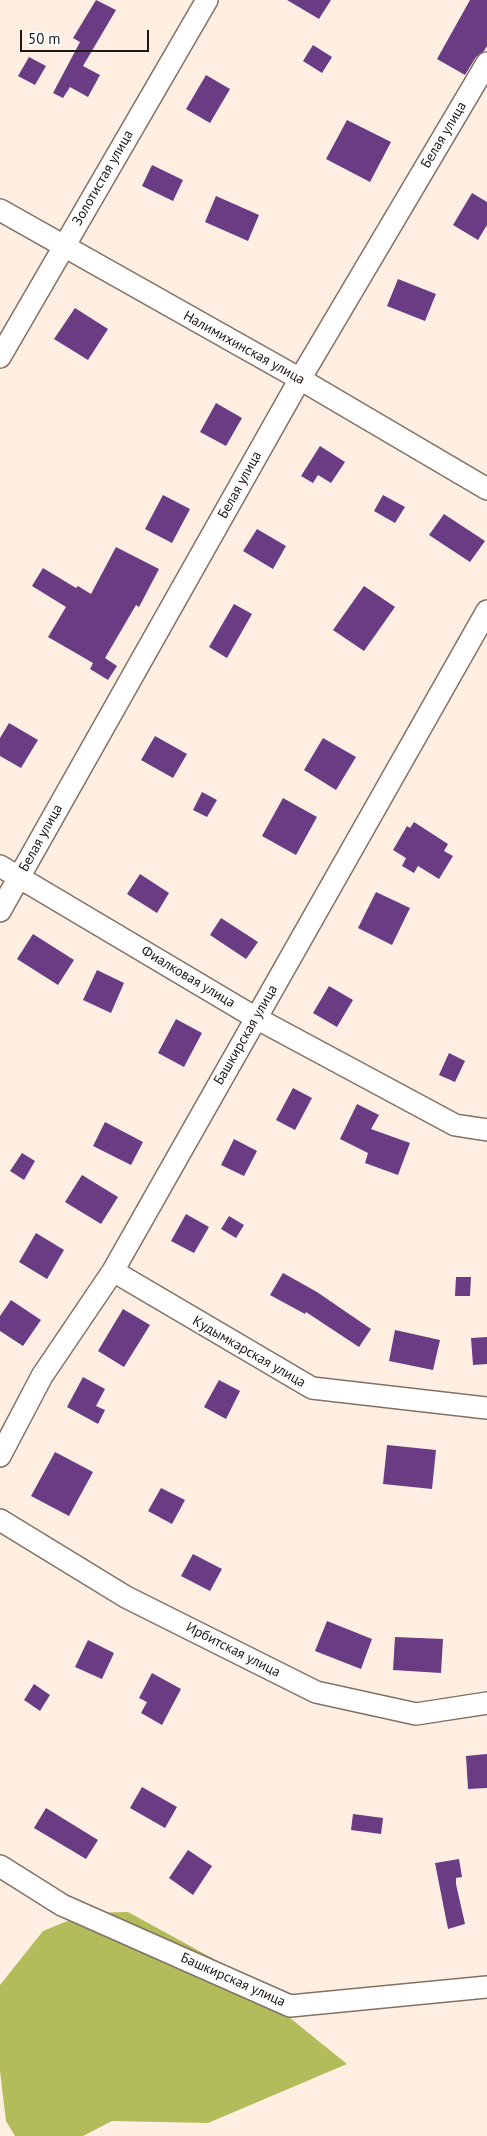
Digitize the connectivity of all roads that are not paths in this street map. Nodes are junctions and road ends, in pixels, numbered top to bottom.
1 (207, 0) edge
2 (487, 63) edge
3 (0, 210) edge
4 (63, 247) junction
5 (0, 358) edge
6 (300, 379) junction
7 (487, 489) edge
8 (487, 611) edge
9 (0, 866) edge
10 (19, 877) junction
11 (0, 911) edge
12 (256, 1018) junction
13 (487, 1130) edge
14 (113, 1271) junction
15 (487, 1408) edge
16 (0, 1456) edge
17 (0, 1520) edge
18 (487, 1703) edge
19 (0, 1866) edge
20 (487, 1987) edge

1 - 4 street, Золотистая улица
2 - 6 street, Белая улица
3 - 4 street, Налимихинская улица
4 - 5 street, Золотистая улица
4 - 6 street, Налимихинская улица
6 - 7 street, Налимихинская улица
6 - 10 street, Белая улица
8 - 12 street, Башкирская улица
9 - 10 street, Фиалковая улица
10 - 11 street, Белая улица
10 - 12 street, Фиалковая улица
12 - 13 street, Фиалковая улица
12 - 14 street, Башкирская улица
14 - 15 street, Кудымкарская улица
14 - 16 street, Башкирская улица
17 - 18 street, Ирбитская улица
19 - 20 street, Башкирская улица

